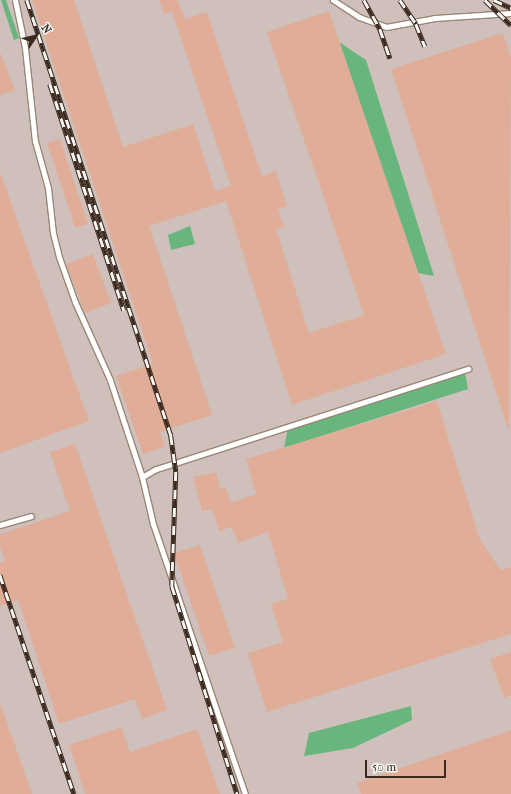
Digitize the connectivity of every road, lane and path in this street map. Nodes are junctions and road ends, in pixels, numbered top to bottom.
1 (15, 0) edge
2 (333, 0) edge
3 (511, 13) edge
4 (468, 369) dead end
5 (142, 477) junction
6 (31, 516) dead end
7 (0, 525) edge
8 (245, 794) edge

1 - 5 lane
2 - 3 lane
4 - 5 lane
5 - 8 lane
6 - 7 lane

